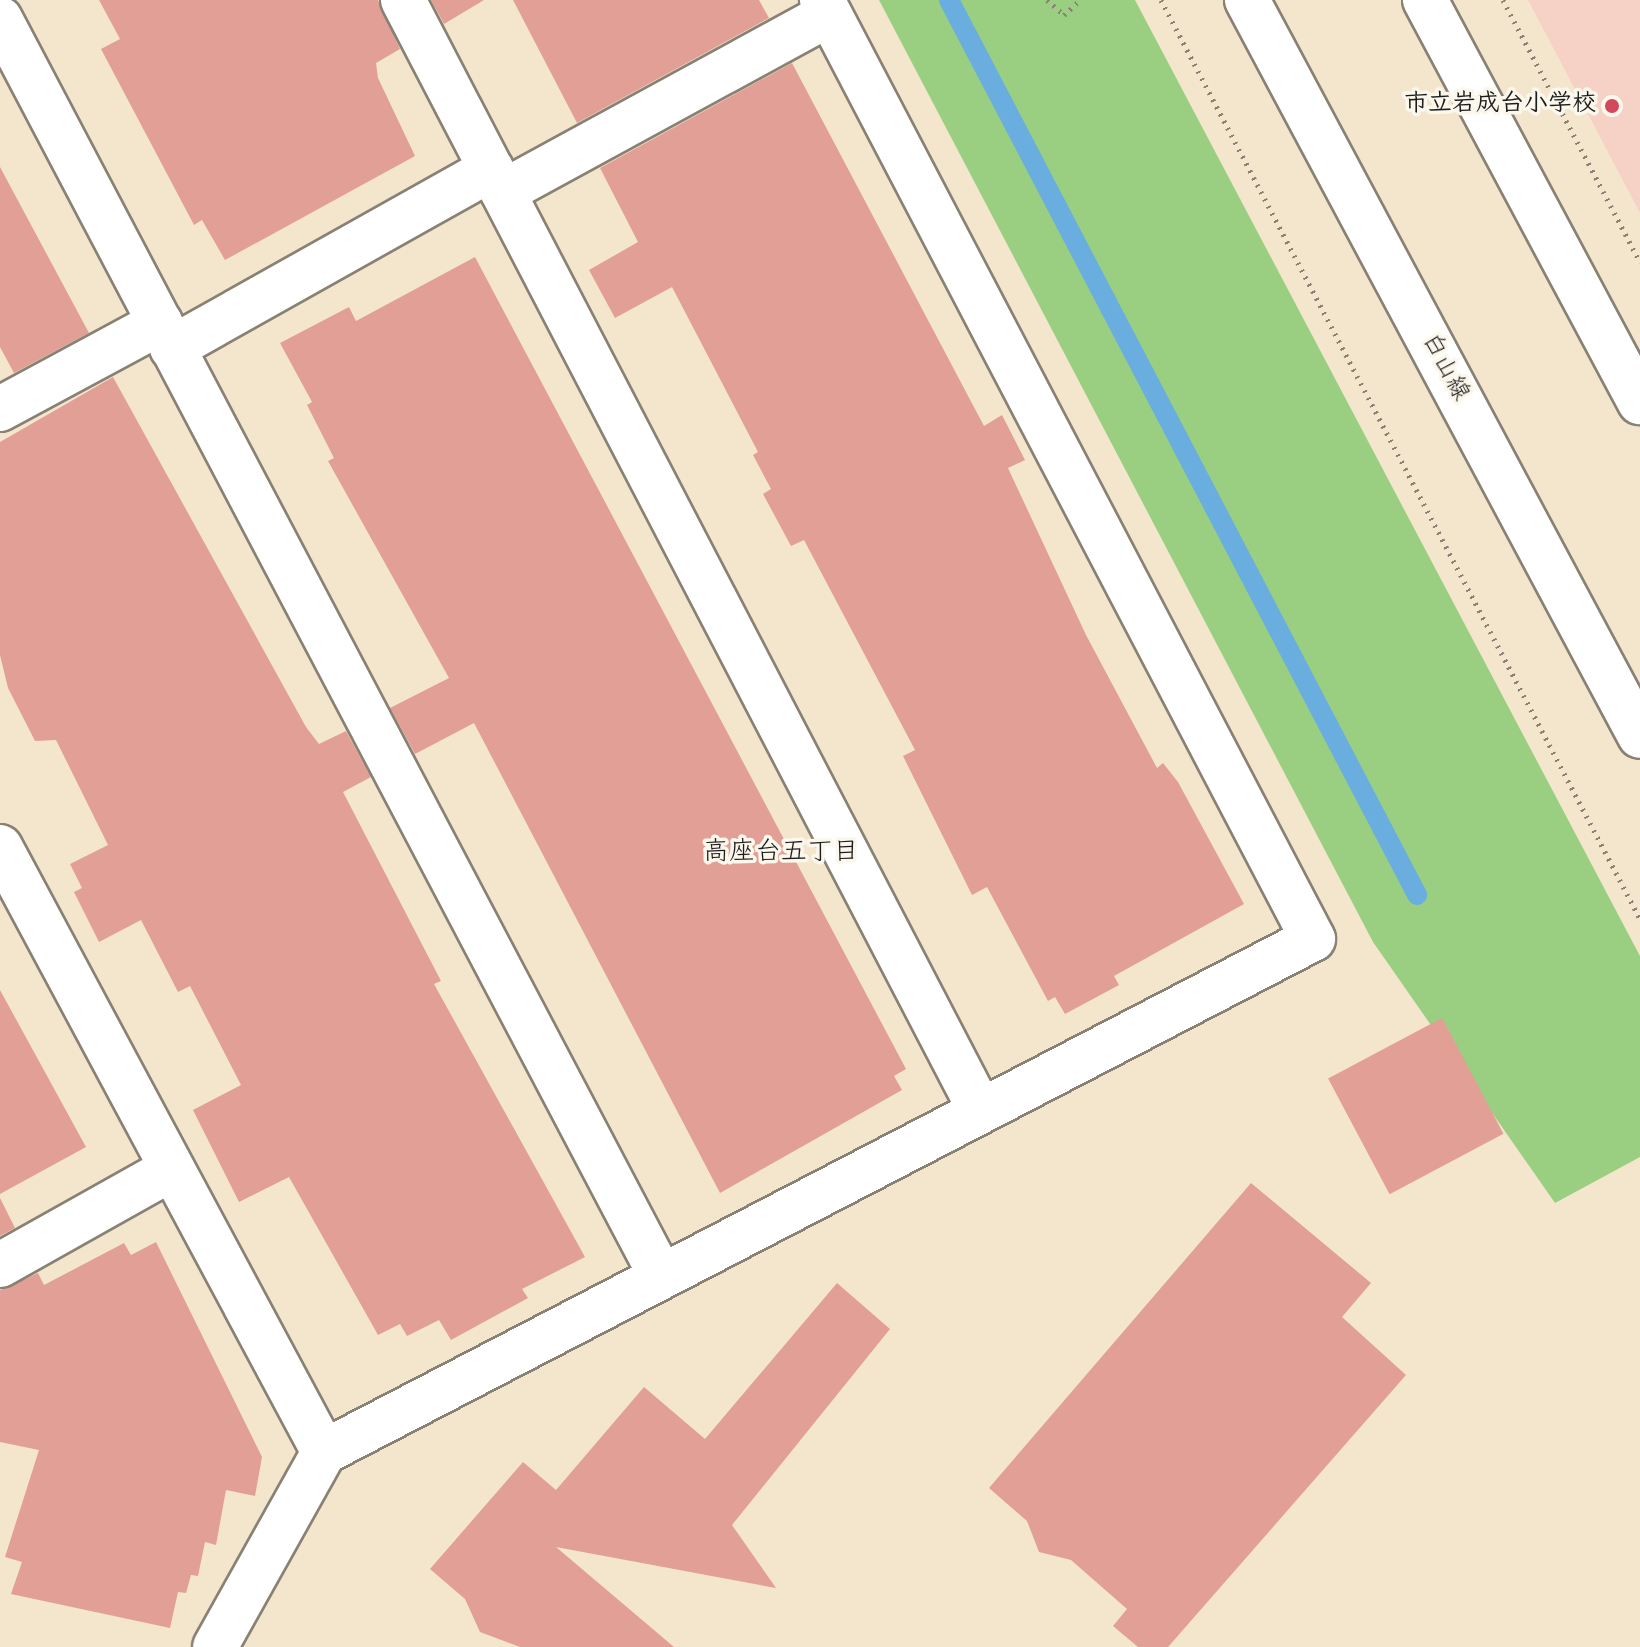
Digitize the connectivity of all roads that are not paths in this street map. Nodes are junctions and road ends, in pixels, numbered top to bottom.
1 (403, 0) edge
2 (1247, 0) edge
3 (1425, 0) edge
4 (825, 7) edge
5 (0, 19) edge
6 (497, 181) junction
7 (166, 336) junction
8 (1640, 402) edge
9 (0, 409) edge
10 (1640, 736) edge
11 (0, 847) edge
12 (980, 1110) junction
13 (171, 1169) junction
14 (0, 1265) edge
15 (660, 1274) junction
16 (324, 1452) junction
17 (215, 1647) edge

1 - 6 street
2 - 10 street, 白山線
3 - 8 street
4 - 6 street
4 - 12 street
5 - 7 street
6 - 7 street
6 - 12 street
7 - 9 street
7 - 15 street
11 - 13 street
12 - 15 street
13 - 14 street
13 - 16 street
15 - 16 street
16 - 17 street

